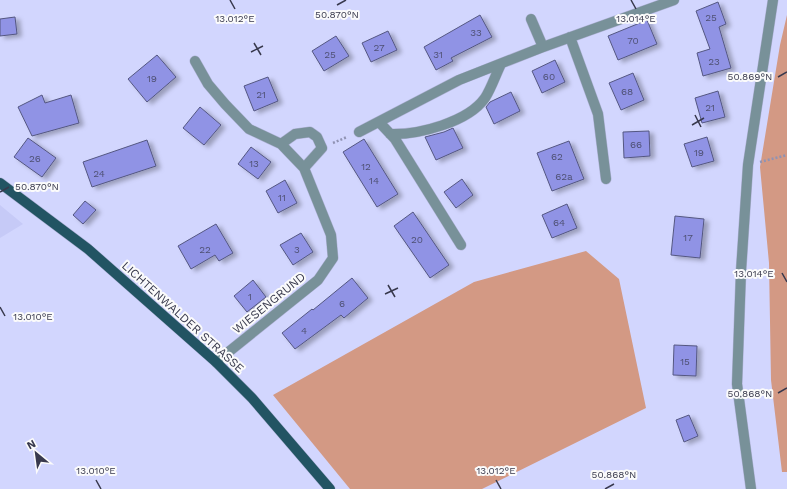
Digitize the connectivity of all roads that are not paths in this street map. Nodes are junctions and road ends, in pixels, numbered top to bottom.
1 (674, 0) edge
2 (773, 0) edge
3 (531, 19) dead end
4 (570, 37) junction
5 (543, 47) junction
6 (195, 61) dead end
7 (501, 64) junction
8 (379, 122) junction
9 (359, 132) road end
10 (390, 134) junction
11 (281, 144) junction
12 (304, 168) junction
13 (606, 179) dead end
14 (0, 183) edge
15 (461, 246) dead end
16 (216, 362) junction
17 (330, 489) edge
18 (751, 489) edge

1 - 4 street
2 - 18 street
3 - 5 street
4 - 5 street
4 - 13 street
5 - 7 street
6 - 11 street, WIESENGRUND
7 - 8 street
7 - 10 street
8 - 9 street
8 - 10 street
10 - 15 street
11 - 12 street, WIESENGRUND
11 - 12 street
12 - 16 street, WIESENGRUND
14 - 16 main road, LICHTENWALDER STRASSE
16 - 17 main road, LICHTENWALDER STRASSE

